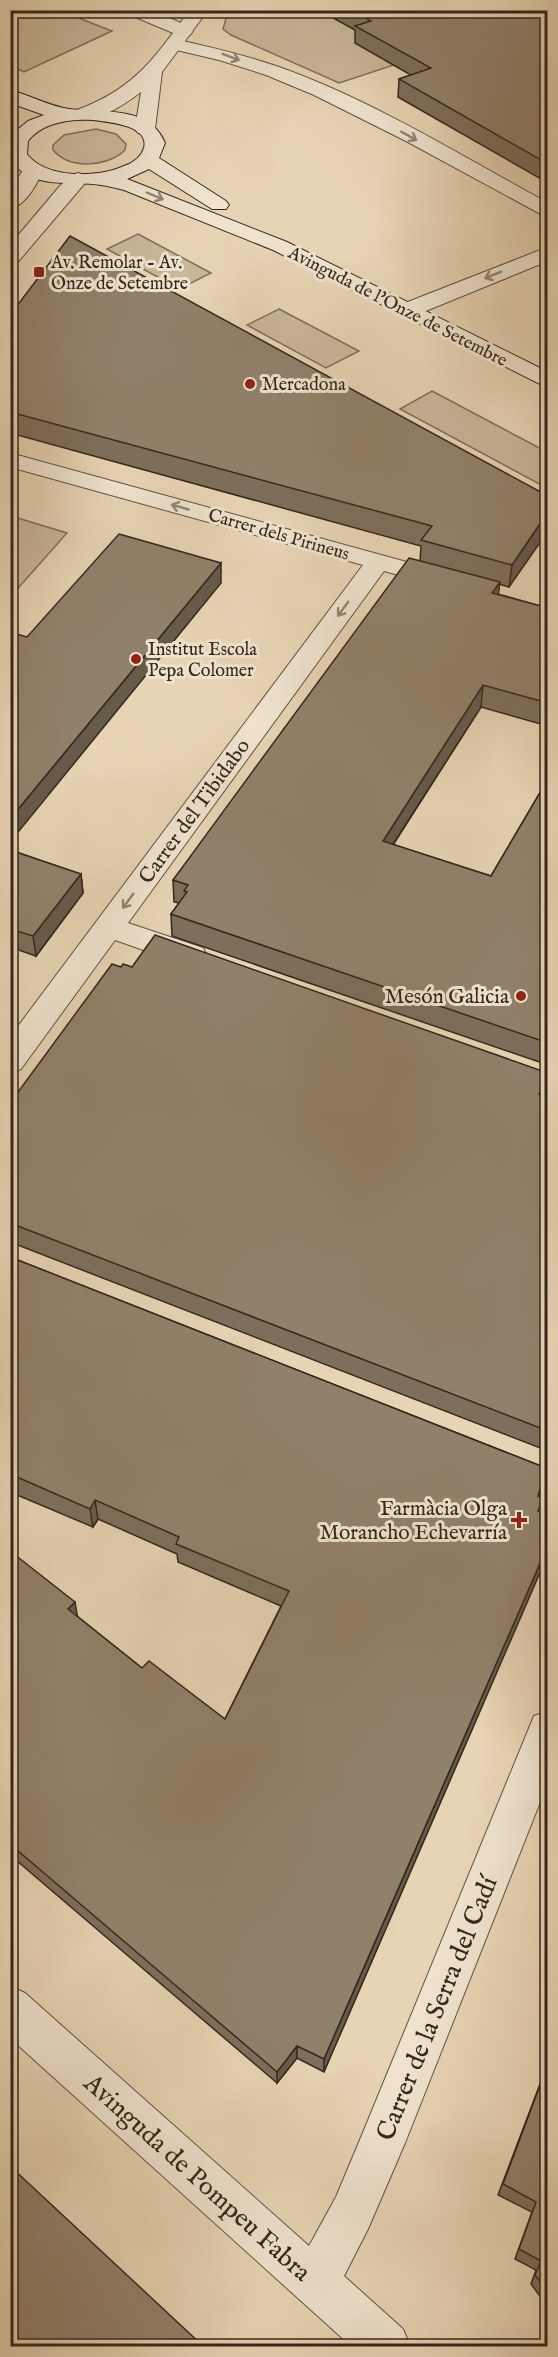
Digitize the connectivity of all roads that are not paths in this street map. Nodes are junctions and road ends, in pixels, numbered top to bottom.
1 (134, 10) edge
2 (199, 10) edge
3 (179, 37) junction
4 (154, 73) junction
5 (10, 96) edge
6 (77, 114) junction
7 (145, 129) junction
8 (14, 132) edge
9 (148, 159) junction
10 (33, 170) junction
11 (99, 178) junction
12 (78, 179) junction
13 (10, 203) edge
14 (548, 212) edge
15 (280, 246) junction
16 (548, 253) edge
17 (10, 259) edge
18 (408, 310) junction
19 (548, 381) edge
20 (10, 460) edge
21 (378, 562) junction
22 (468, 586) edge
23 (110, 927) junction
24 (215, 964) edge
25 (10, 1061) edge
26 (546, 1738) edge
27 (10, 2008) edge
28 (315, 2283) junction
29 (386, 2346) edge

1 - 3 street
2 - 3 street
3 - 4 street
3 -> 14 street
4 - 6 street
4 - 7 street
5 - 6 street
6 - 7 street
6 - 8 street
7 - 9 street
8 - 10 street
9 - 11 street
9 - 15 street, Avinguda de l'Onze de Setembre
10 - 12 street
10 - 13 street
11 - 12 street
11 -> 15 street, Avinguda de l'Onze de Setembre
12 - 17 street
15 - 18 street, Avinguda de l'Onze de Setembre
16 -> 18 street
18 - 19 street, Avinguda de l'Onze de Setembre
21 -> 20 street, Carrer dels Pirineus
21 - 22 street, Carrer dels Pirineus
21 -> 23 street, Carrer del Tibidabo
23 - 24 street
23 - 25 street, Carrer del Tibidabo
26 - 28 street, Carrer de la Serra del Cadí
27 - 28 street, Avinguda de Pompeu Fabra
28 - 29 street, Avinguda de Pompeu Fabra

